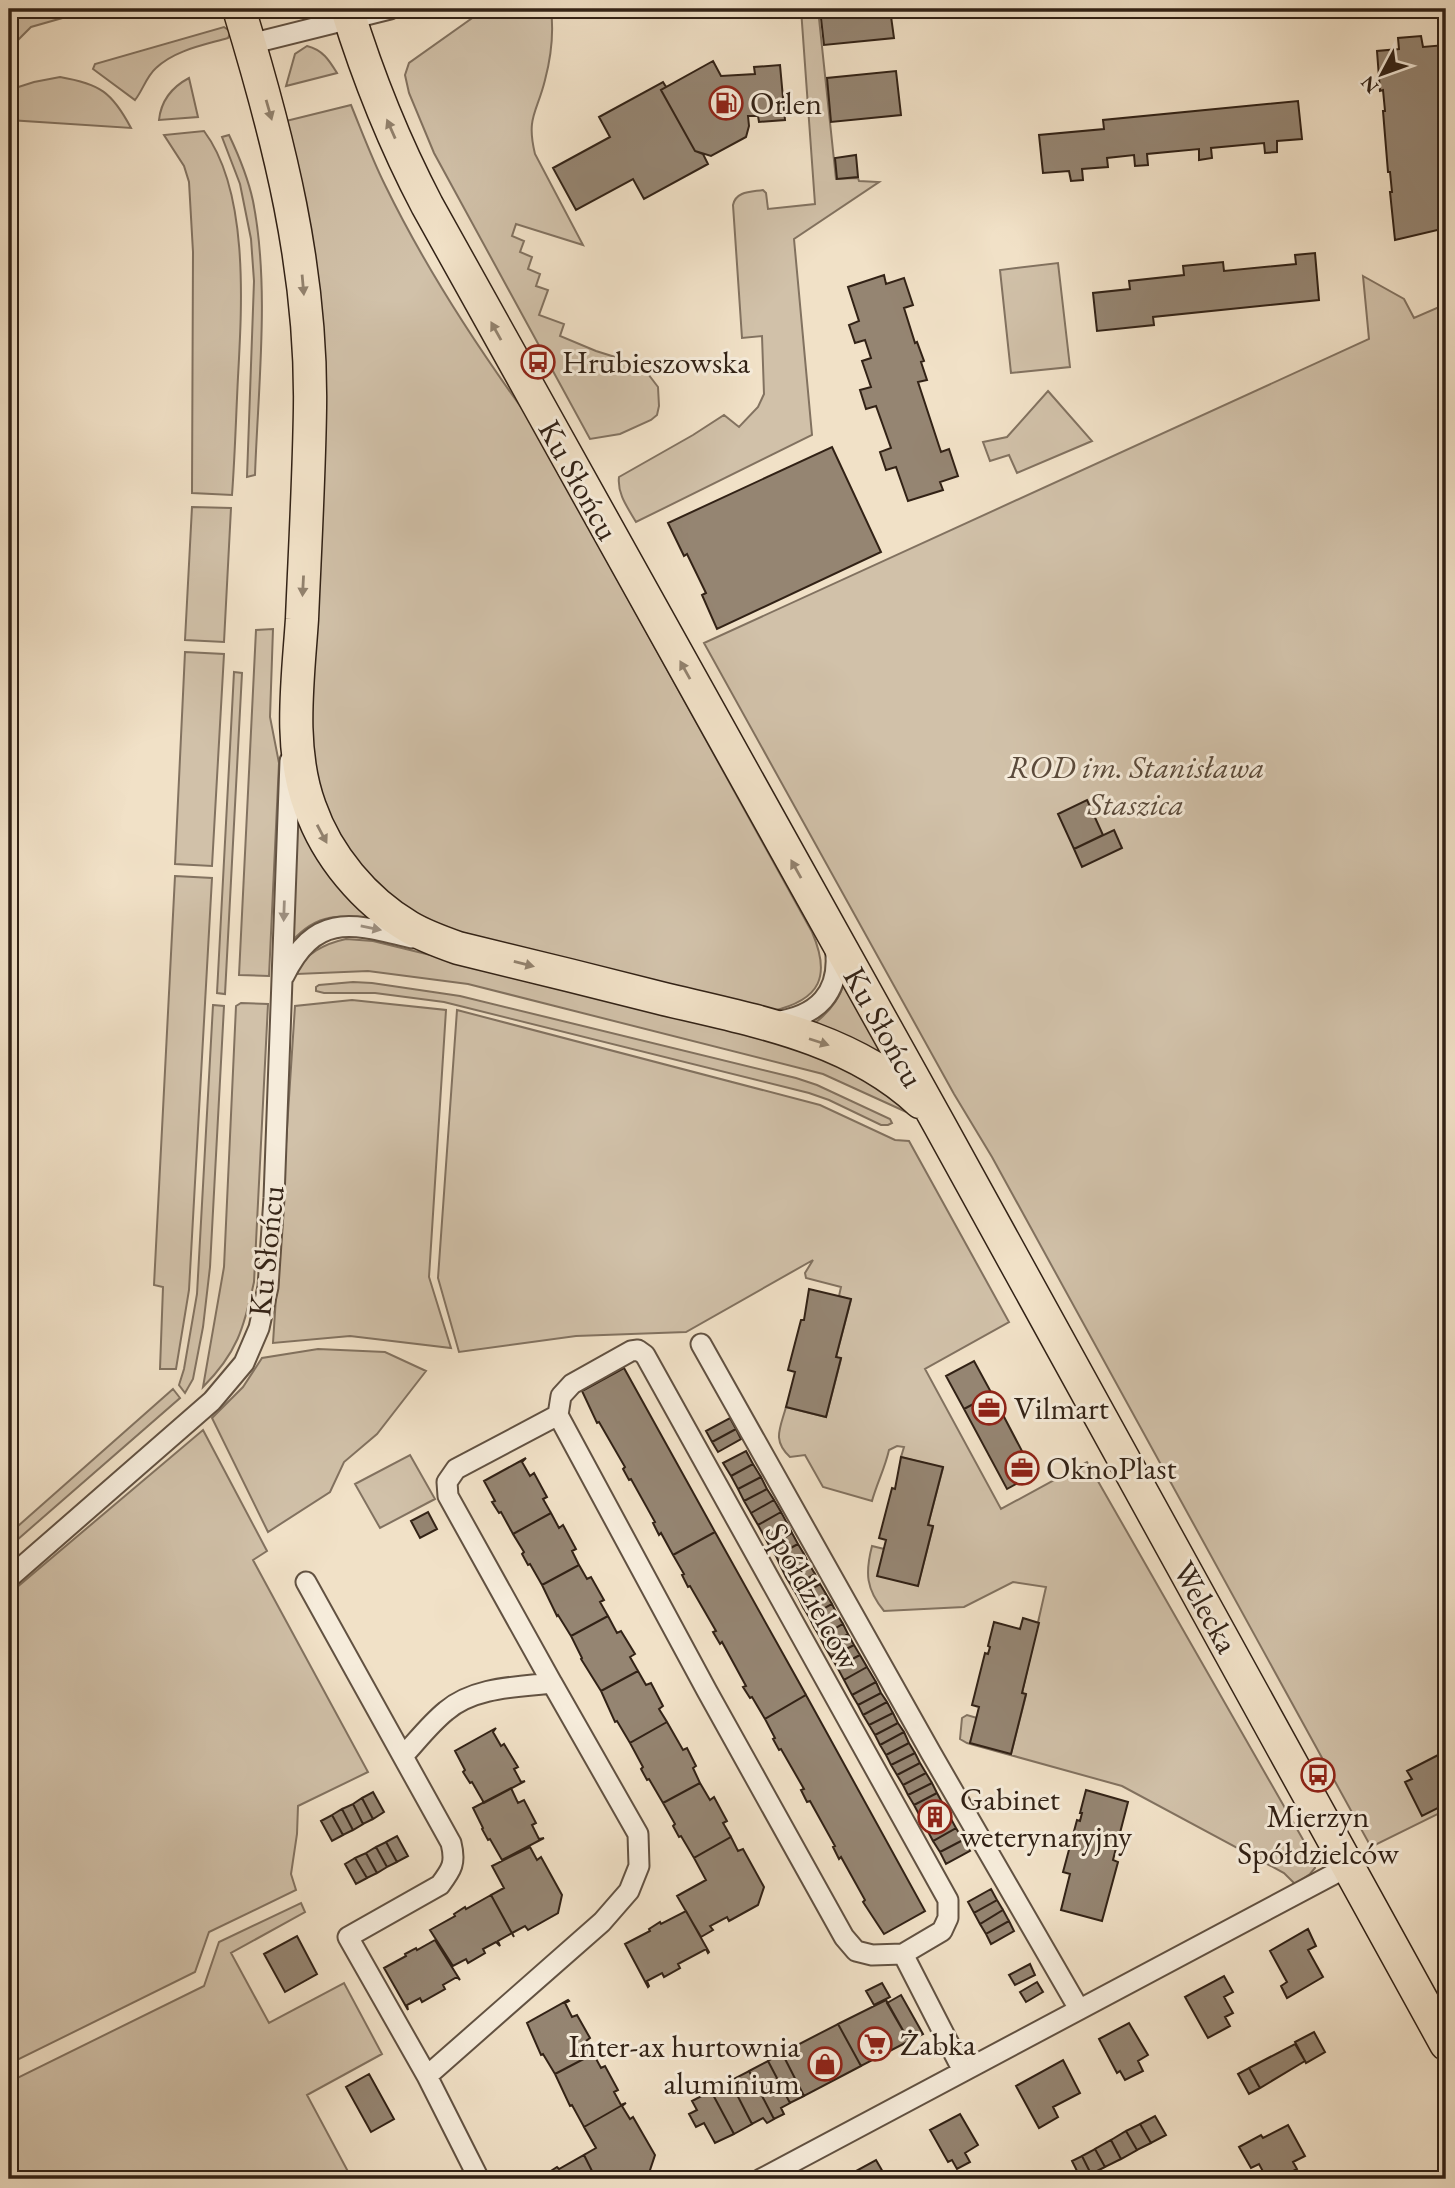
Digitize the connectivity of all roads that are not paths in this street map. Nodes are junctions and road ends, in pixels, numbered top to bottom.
1 (239, 9) edge
2 (390, 9) edge
3 (349, 14) edge
4 (250, 44) junction
5 (298, 696) junction
6 (829, 929) junction
7 (458, 948) junction
8 (281, 984) junction
9 (754, 1021) junction
10 (939, 1124) junction
11 (964, 1170) joint
12 (701, 1344) dead end
13 (558, 1415) junction
14 (9, 1578) edge
15 (306, 1582) dead end
16 (552, 1682) junction
17 (404, 1755) junction
18 (1349, 1866) junction
19 (903, 1954) junction
20 (1079, 2009) junction
21 (1446, 2044) edge
22 (962, 2071) junction
23 (427, 2076) junction
24 (479, 2179) edge
25 (761, 2179) edge

1 - 4 main road, Ku Słońcu
2 - 3 street
3 - 4 street
6 -> 3 main road, Ku Słońcu
4 -> 5 main road, Ku Słońcu
5 -> 7 main road, Ku Słońcu
5 -> 8 street, Ku Słońcu
6 - 9 street, Ku Słońcu
6 - 10 main road, Ku Słońcu
8 -> 7 street, Ku Słońcu
7 -> 9 main road, Ku Słońcu
8 - 14 street, Ku Słońcu
9 -> 10 main road, Ku Słońcu
10 - 11 main road, Ku Słońcu
11 - 18 main road, Welecka
12 - 20 street, Spółdzielców
13 - 16 street
13 - 19 street, Spółdzielców
13 - 19 street, Spółdzielców
15 - 17 street
16 - 17 street
16 - 23 street
17 - 23 street
18 - 20 street
18 - 21 main road, Welecka
19 - 22 street
20 - 22 street
22 - 25 street
23 - 24 street

